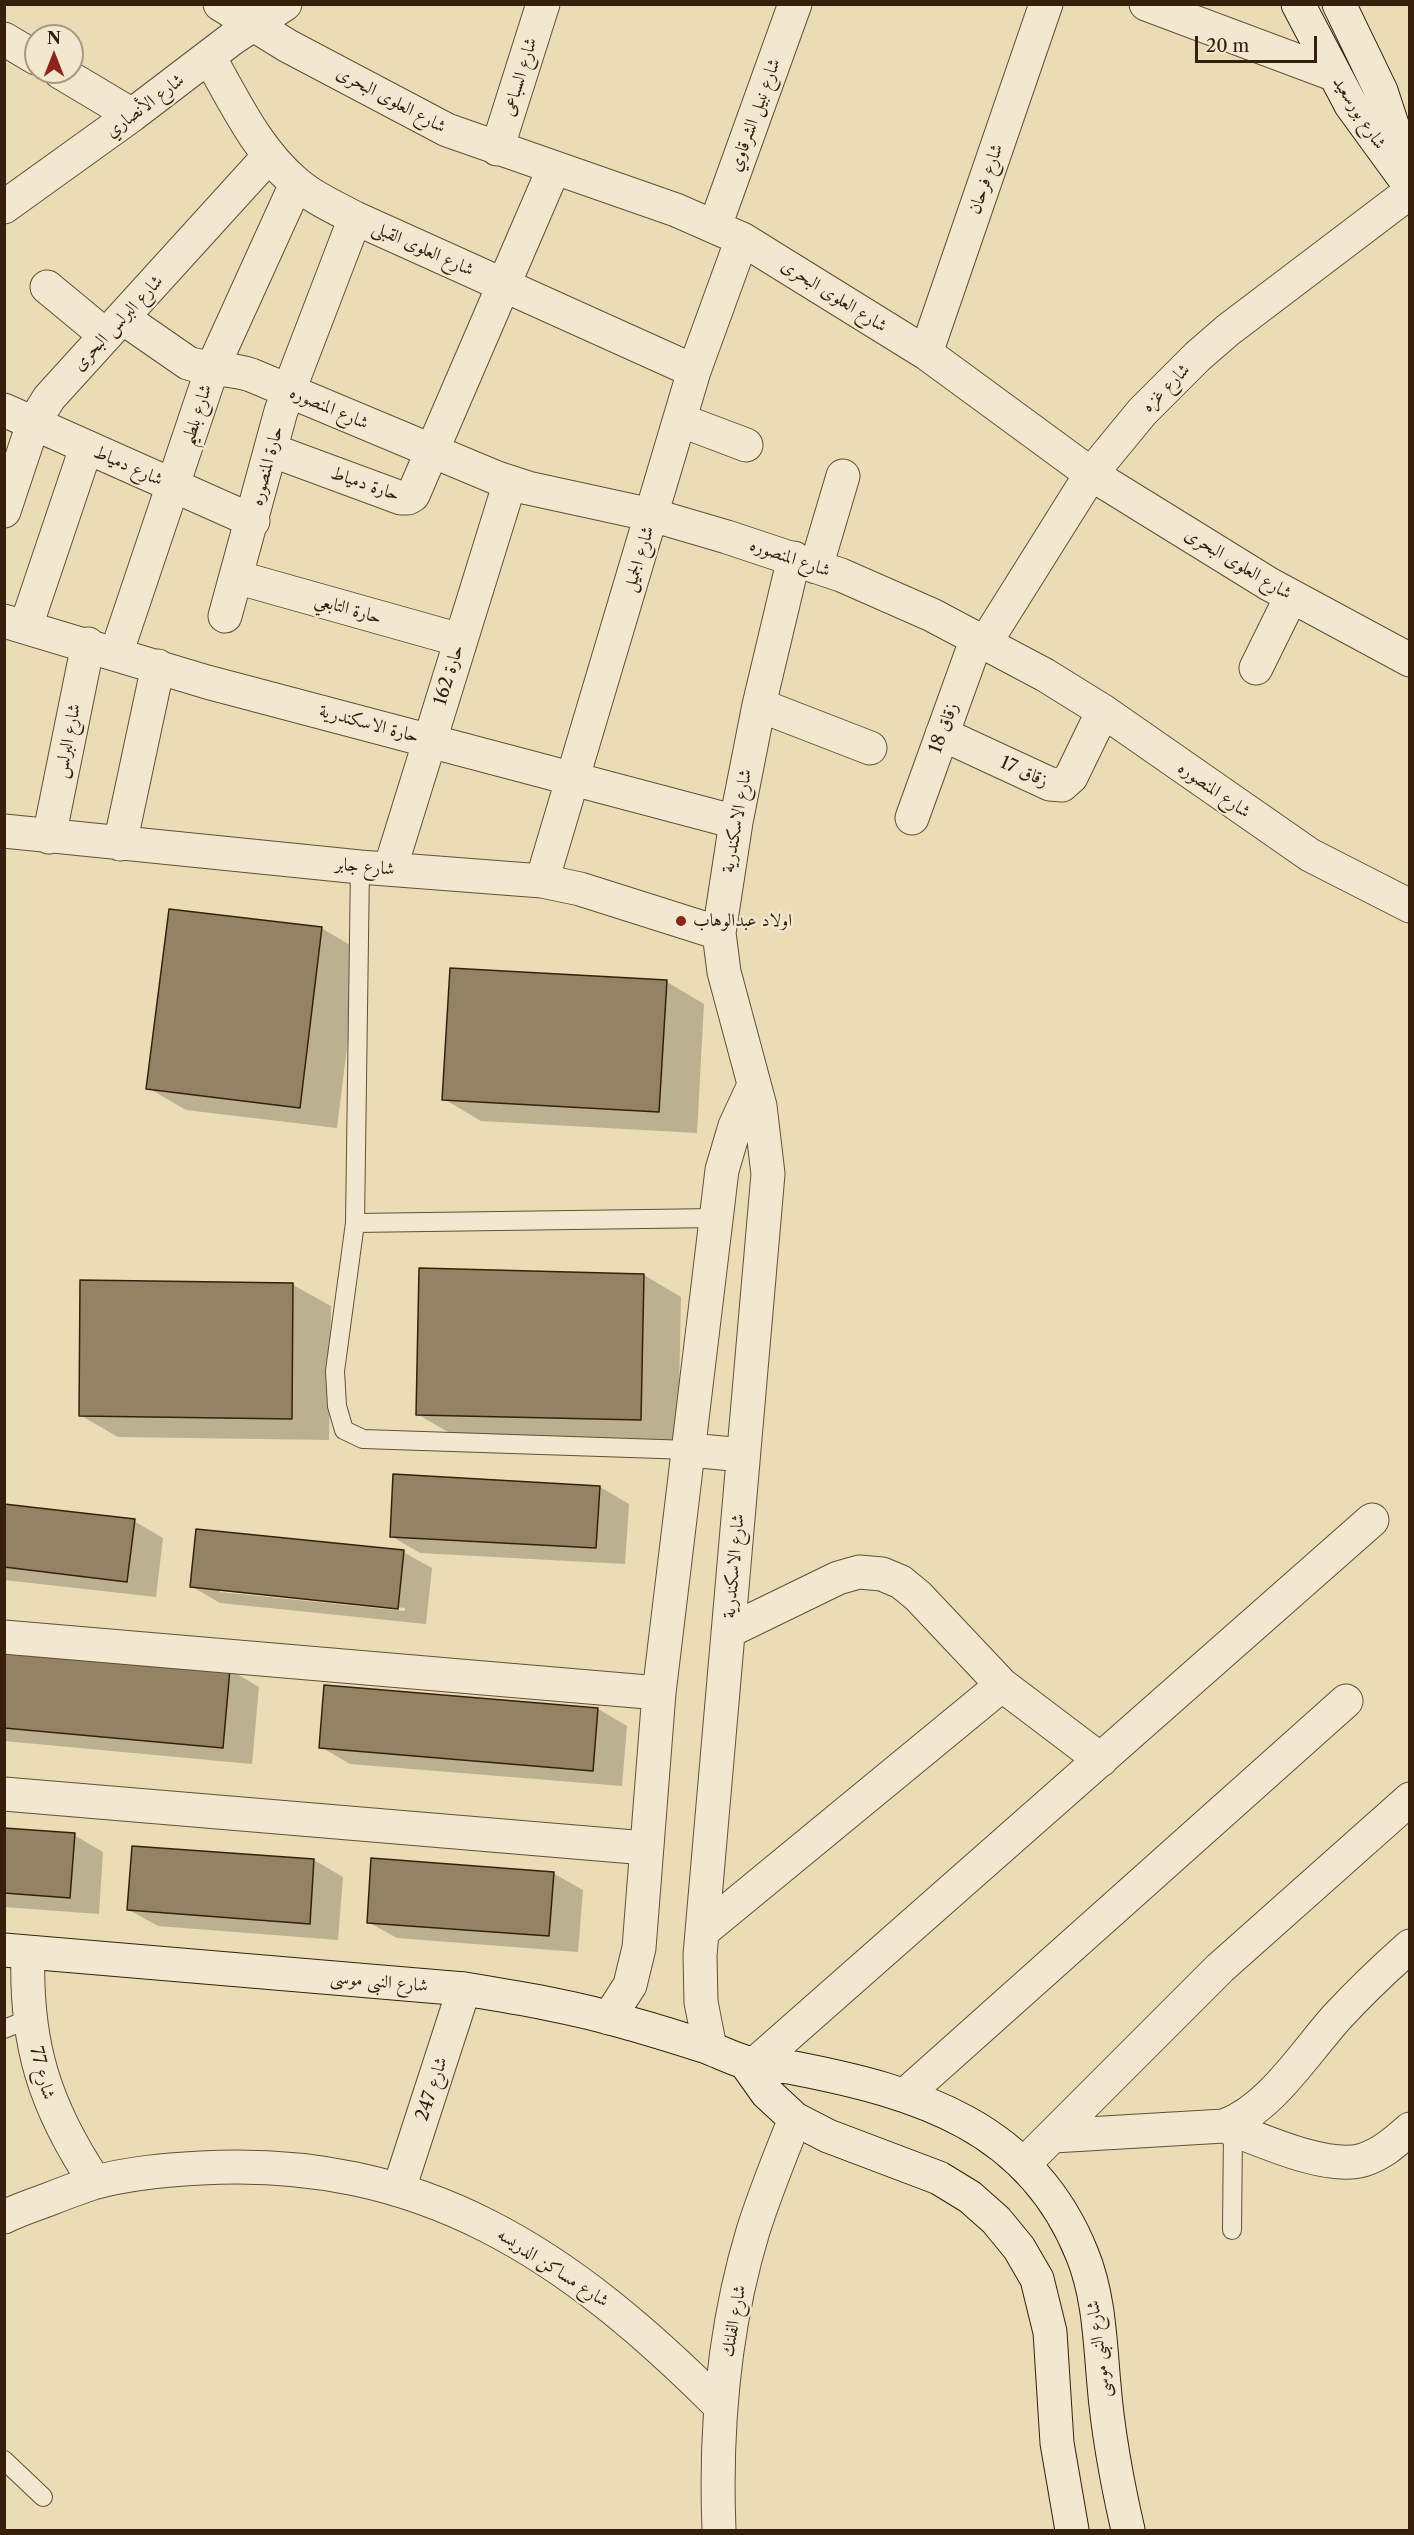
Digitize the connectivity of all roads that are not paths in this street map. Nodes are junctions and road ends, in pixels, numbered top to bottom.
1 (220, 4) edge
2 (285, 4) edge
3 (543, 4) edge
4 (795, 4) edge
5 (1046, 4) edge
6 (1146, 4) edge
7 (1298, 4) edge
8 (1339, 4) edge
9 (252, 24) junction
10 (4, 39) edge
11 (24, 51) edge
12 (209, 57) junction
13 (1333, 74) junction
14 (80, 84) edge
15 (132, 116) junction
16 (497, 149) junction
17 (269, 156) junction
18 (554, 168) junction
19 (1410, 180) edge
20 (296, 184) junction
21 (1410, 186) edge
22 (1410, 192) edge
23 (4, 207) edge
24 (355, 218) junction
25 (728, 233) junction
26 (504, 285) junction
27 (47, 287) dead end
28 (114, 327) junction
29 (926, 353) junction
30 (212, 369) junction
31 (694, 371) junction
32 (288, 391) junction
33 (4, 410) edge
34 (680, 420) junction
35 (33, 424) junction
36 (746, 445) dead end
37 (86, 448) junction
38 (271, 450) junction
39 (432, 452) junction
40 (1091, 474) junction
41 (843, 476) dead end
42 (510, 482) junction
43 (174, 486) junction
44 (4, 511) edge
45 (652, 515) junction
46 (253, 520) junction
47 (805, 562) junction
48 (236, 577) junction
49 (1291, 597) junction
50 (225, 616) dead end
51 (15, 624) edge
52 (459, 640) junction
53 (981, 641) junction
54 (102, 649) junction
55 (1410, 660) edge
56 (158, 666) junction
57 (1256, 668) dead end
58 (759, 705) junction
59 (1103, 711) junction
60 (942, 734) junction
61 (429, 740) junction
62 (870, 748) dead end
63 (572, 779) junction
64 (912, 818) dead end
65 (736, 822) junction
66 (4, 831) edge
67 (49, 837) junction
68 (120, 844) junction
69 (375, 868) junction
70 (542, 881) junction
71 (1410, 906) edge
72 (720, 933) junction
73 (754, 1085) junction
74 (717, 1218) junction
75 (355, 1223) junction
76 (690, 1450) junction
77 (743, 1455) junction
78 (1372, 1520) dead end
79 (729, 1631) junction
80 (4, 1636) edge
81 (1002, 1686) junction
82 (659, 1693) junction
83 (1346, 1701) dead end
84 (1101, 1760) junction
85 (4, 1794) edge
86 (1410, 1799) edge
87 (646, 1848) junction
88 (703, 1931) junction
89 (1410, 1946) edge
90 (16, 1952) edge
91 (464, 1989) junction
92 (609, 2018) junction
93 (17, 2024) edge
94 (710, 2048) junction
95 (751, 2062) junction
96 (905, 2095) junction
97 (795, 2119) junction
98 (1228, 2128) junction
99 (1410, 2129) edge
100 (1053, 2136) junction
101 (1024, 2164) junction
102 (95, 2182) junction
103 (399, 2189) junction
104 (7, 2213) edge
105 (1232, 2230) dead end
106 (721, 2407) junction
107 (4, 2460) edge
108 (43, 2497) dead end
109 (719, 2530) edge
110 (1072, 2530) edge
111 (1128, 2530) edge

1 - 9 street, شارع العلوى البحرى
2 - 9 street, شارع الأنصاري
3 - 16 street, شارع السباعى
4 - 25 street, شارع نبيل الشرقاوي
5 - 29 street, شارع فرحان
6 - 13 street
7 - 13 street, شارع بورسعيد
8 - 19 street, شارع بورسعيد
9 - 12 street, شارع الأنصاري
9 - 16 street, شارع العلوى البحرى
10 - 11 street
12 - 15 street, شارع الأنصاري
12 - 17 street, شارع العلوى القبلى
13 - 21 street, شارع بورسعيد
14 - 15 street
15 - 23 street, شارع الأنصاري
16 - 18 street, شارع العلوى البحرى
17 - 20 street, شارع العلوى القبلى
17 - 28 street, شارع البرلس البحرى
18 - 25 street, شارع العلوى البحرى
18 - 26 street
20 - 24 street, شارع العلوى القبلى
20 - 30 street, شارع بلطيم
22 - 40 street, شارع غزه
24 - 26 street, شارع العلوى القبلى
24 - 32 street, حارة المنصوره
25 - 29 street, شارع العلوى البحرى
25 - 31 street, شارع الجميل
26 - 31 street, شارع العلوى القبلى
26 - 39 street
27 - 28 street, شارع المنصوره
28 - 30 street, شارع المنصوره
28 - 35 street, شارع البرلس البحرى
29 - 40 street, شارع العلوى البحرى
30 - 32 street, شارع المنصوره
30 - 43 street, شارع بلطيم
31 - 34 street, شارع الجميل
32 - 38 street, حارة المنصوره
32 - 39 street, شارع المنصوره
33 - 35 street, شارع دمياط
34 - 36 street
34 - 45 street, شارع الجميل
35 - 37 street, شارع دمياط
35 - 44 street, شارع البرلس البحرى
37 - 43 street, شارع دمياط
37 - 51 street
38 - 39 street, حارة دمياط
38 - 46 street, حارة المنصوره
39 - 42 street, شارع المنصوره
40 - 49 street, شارع العلوى البحرى
40 - 53 street, شارع غزه
41 - 47 street, شارع الاسكندرية
42 - 45 street, شارع المنصوره
42 - 52 street, حارة 162
43 - 46 street, شارع دمياط
43 - 54 street, شارع بلطيم
45 - 47 street, شارع المنصوره
45 - 63 street, شارع الجميل
46 - 48 street, حارة المنصوره
47 - 53 street, شارع المنصوره
47 - 58 street, شارع الاسكندرية
48 - 50 street, حارة المنصوره
48 - 52 street, حارة التابعي
49 - 55 street, شارع العلوى البحرى
49 - 57 street
51 - 54 street, حارة الاسكندرية
52 - 61 street, حارة 162
53 - 59 street, شارع المنصوره
53 - 60 street, زقاق 18
54 - 56 street, حارة الاسكندرية
54 - 67 street, شارع البرلس
56 - 61 street, حارة الاسكندرية
56 - 68 street
58 - 62 street
58 - 65 street, شارع الاسكندرية
59 - 60 street, زقاق 17
59 - 71 street, شارع المنصوره
60 - 64 street, زقاق 18
61 - 63 street, حارة الاسكندرية
61 - 69 street, حارة 162
63 - 65 street, حارة الاسكندرية
63 - 70 street, شارع الجميل
65 - 72 street, شارع الاسكندرية
66 - 67 street, شارع جابر
67 - 68 street, شارع جابر
68 - 69 street, شارع جابر
69 - 70 street, شارع جابر
69 - 75 lane
70 - 72 street, شارع جابر
72 - 73 street, شارع الاسكندرية
73 - 74 street
73 - 77 street, شارع الاسكندرية
74 - 75 lane
74 - 76 street
75 - 76 lane
76 - 77 street
76 - 82 street
77 - 79 street, شارع الاسكندرية
78 - 84 street
79 - 81 street
79 - 88 street, شارع الاسكندرية
80 - 82 street
81 - 84 street
81 - 88 street
82 - 87 street
83 - 96 street
84 - 95 street
85 - 87 street
86 - 100 street
87 - 92 street
88 - 94 street, شارع الاسكندرية
89 - 98 street
90 - 91 street, شارع النبى موسى
90 - 93 street, شارع 77
91 - 92 street, شارع النبى موسى
91 - 103 street, شارع 247
92 - 94 street, شارع النبى موسى
93 - 102 street, شارع 77
94 - 95 street, شارع النبى موسى
95 - 96 street, شارع النبى موسى
95 - 97 street
96 - 101 street, شارع النبى موسى
97 - 106 street, شارع الفلنك
97 - 110 street
98 - 99 street
98 - 100 street
98 - 105 lane
100 - 101 street
101 - 111 street, شارع النبى موسى
102 - 103 street, شارع مساكن الدريسه
102 - 104 street, شارع مساكن الدريسه
103 - 106 street, شارع مساكن الدريسه
106 - 109 street, شارع الفلنك
107 - 108 lane

